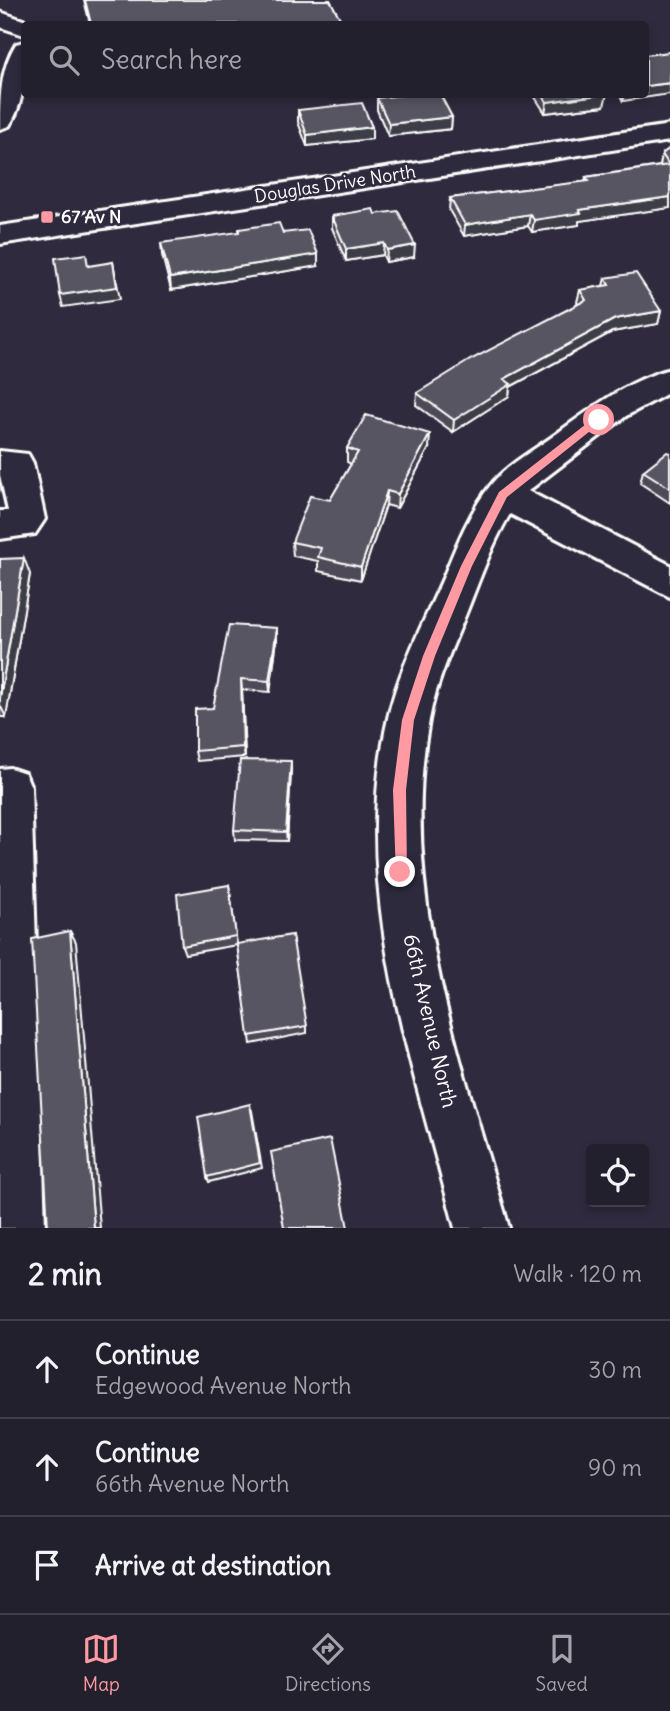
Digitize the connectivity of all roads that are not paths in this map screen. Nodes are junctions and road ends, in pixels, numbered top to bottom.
1 (0, 19) edge
2 (21, 26) edge
3 (21, 58) edge
4 (0, 121) edge
5 (670, 133) edge
6 (0, 235) edge
7 (670, 380) edge
8 (0, 463) edge
9 (503, 495) junction
10 (0, 524) edge
11 (670, 582) edge
12 (0, 788) edge
13 (8, 1149) edge
14 (18, 1228) edge
15 (482, 1228) edge

1 - 2 street
3 - 4 street
5 - 6 street, Douglas Drive North
7 - 9 street
8 - 10 street
9 - 11 street
9 - 15 street, 66th Avenue North
12 - 13 street
13 - 14 street

